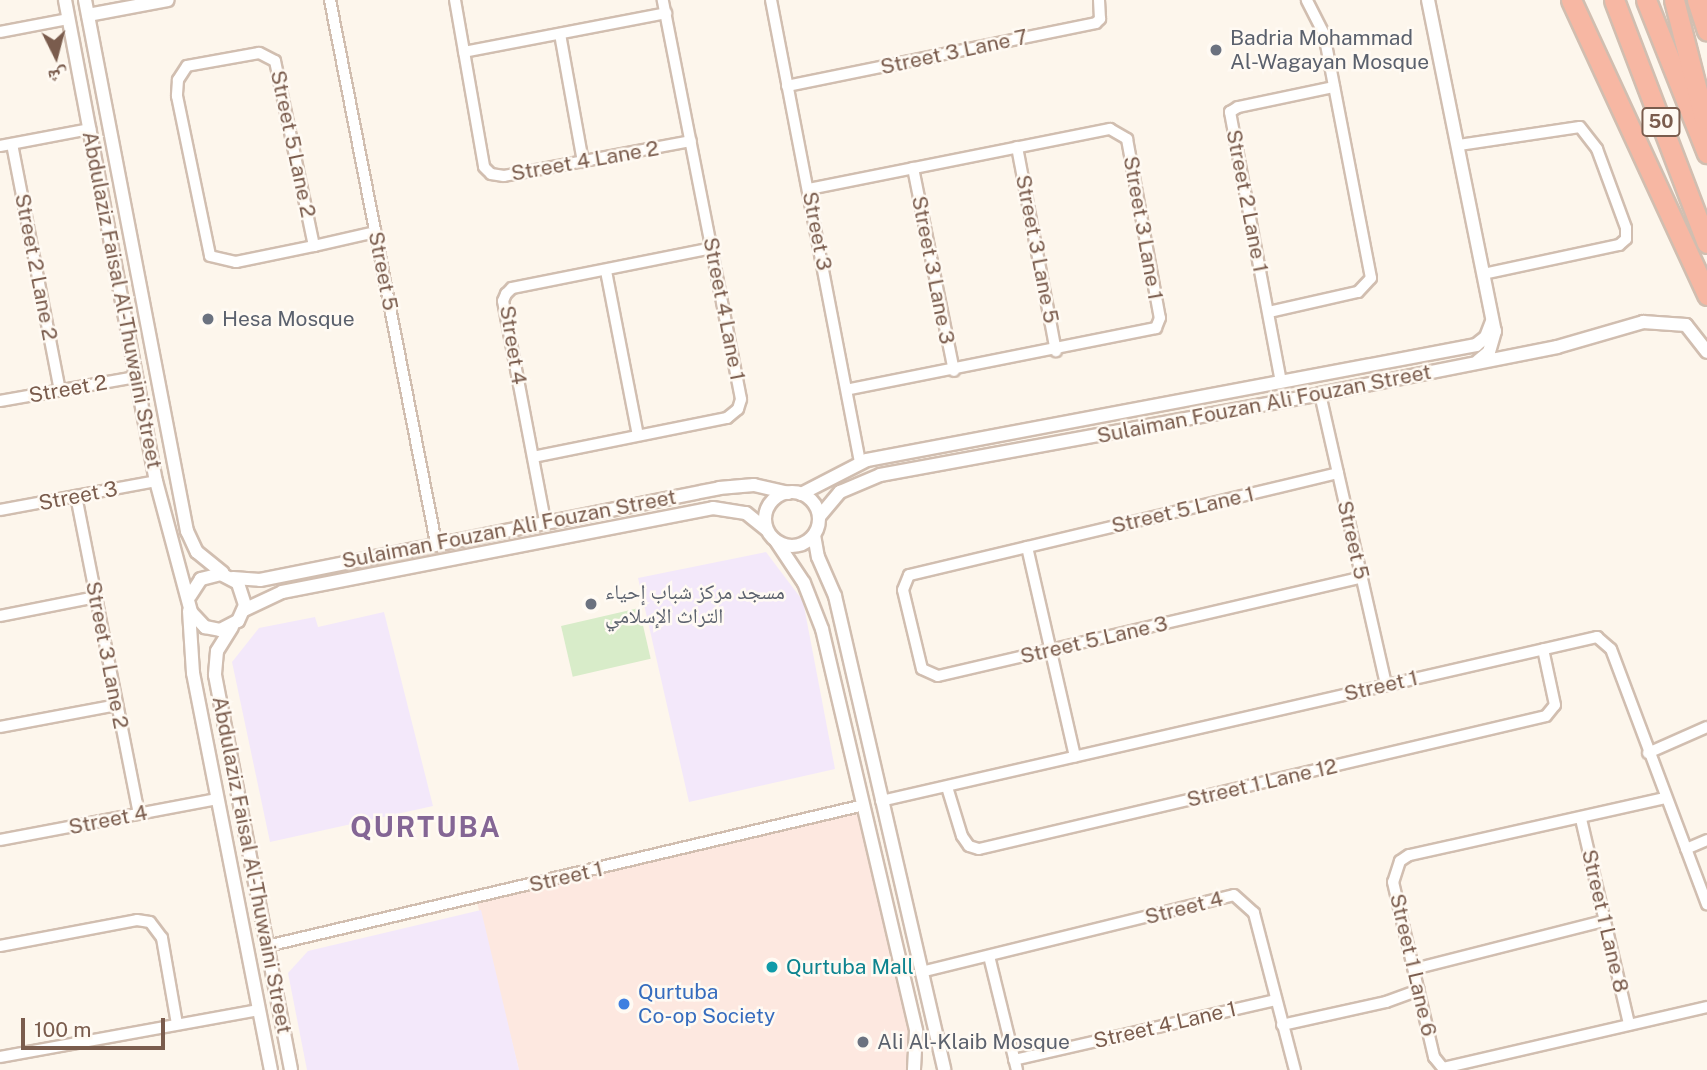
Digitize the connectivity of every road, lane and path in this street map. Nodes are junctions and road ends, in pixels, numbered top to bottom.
1 (65, 0) edge
2 (86, 0) edge
3 (168, 0) edge
4 (330, 0) edge
5 (455, 0) edge
6 (663, 0) edge
7 (771, 0) edge
8 (1098, 0) edge
9 (1307, 0) edge
10 (1428, 0) edge
11 (1571, 0) edge
12 (1584, 0) edge
13 (1614, 0) edge
14 (1646, 0) edge
15 (1697, 0) edge
16 (1675, 7) edge
17 (666, 13) junction
18 (88, 15) junction
19 (68, 19) junction
20 (1707, 30) edge
21 (0, 32) edge
22 (560, 34) junction
23 (464, 52) junction
24 (787, 86) junction
25 (1334, 87) junction
26 (1707, 91) edge
27 (1629, 119) junction
28 (90, 129) junction
29 (1707, 130) edge
30 (691, 141) junction
31 (12, 144) junction
32 (1459, 145) junction
33 (0, 146) edge
34 (1017, 148) junction
35 (1707, 153) edge
36 (583, 162) junction
37 (913, 168) junction
38 (809, 189) junction
39 (375, 232) junction
40 (130, 239) junction
41 (110, 242) junction
42 (1707, 243) edge
43 (314, 246) junction
44 (712, 248) junction
45 (135, 267) junction
46 (116, 271) junction
47 (606, 271) junction
48 (1483, 274) junction
49 (1707, 295) edge
50 (1269, 312) junction
51 (1492, 321) junction
52 (1455, 349) junction
53 (1056, 351) junction
54 (1707, 352) edge
55 (1464, 365) junction
56 (954, 371) junction
57 (136, 377) junction
58 (1281, 382) junction
59 (60, 390) junction
60 (847, 390) junction
61 (1217, 393) junction
62 (1320, 394) junction
63 (1187, 399) junction
64 (0, 401) edge
65 (1219, 414) junction
66 (1194, 418) junction
67 (638, 435) junction
68 (533, 457) junction
69 (860, 462) junction
70 (1338, 473) junction
71 (156, 481) junction
72 (795, 493) junction
73 (76, 496) junction
74 (0, 510) edge
75 (819, 517) junction
76 (545, 521) junction
77 (766, 529) junction
78 (814, 535) junction
79 (776, 541) junction
80 (436, 543) junction
81 (1027, 547) junction
82 (326, 565) junction
83 (909, 575) joint
84 (229, 576) junction
85 (1362, 577) junction
86 (329, 583) junction
87 (96, 597) junction
88 (190, 602) junction
89 (244, 610) junction
90 (0, 616) edge
91 (234, 624) junction
92 (1543, 649) junction
93 (1051, 650) junction
94 (1386, 685) junction
95 (117, 705) junction
96 (0, 727) edge
97 (1707, 727) edge
98 (1648, 753) junction
99 (1075, 757) junction
100 (947, 787) junction
101 (1665, 798) junction
102 (216, 799) junction
103 (881, 801) junction
104 (864, 806) junction
105 (139, 814) junction
106 (1581, 819) junction
107 (1707, 840) edge
108 (0, 841) edge
109 (1686, 849) junction
110 (1707, 905) edge
111 (1604, 921) junction
112 (0, 946) edge
113 (267, 946) junction
114 (989, 956) junction
115 (1414, 969) junction
116 (922, 972) junction
117 (1419, 990) junction
118 (1275, 1000) junction
119 (1707, 1007) edge
120 (258, 1010) junction
121 (177, 1024) junction
122 (1629, 1024) junction
123 (1282, 1025) junction
124 (0, 1058) edge
125 (1016, 1065) edge
126 (271, 1070) edge
127 (291, 1070) edge
128 (914, 1070) edge
129 (944, 1070) edge
130 (1295, 1070) edge

1 - 19 street, Abdulaziz Faisal Al-Thuwaini Street
2 - 18 street, Abdulaziz Faisal Al-Thuwaini Street
3 - 18 street
4 - 39 street, Street 5
5 - 23 street, Street 4 Lane 2
6 - 17 street, Street 4 Lane 1
7 - 24 street, Street 3
8 - 24 street, Street 3 Lane 7
9 - 25 street
10 - 32 street
11 - 27 highway
12 - 27 highway
13 - 42 highway, 50
14 - 35 highway, 50
15 - 20 highway
16 - 26 highway
16 - 29 highway
17 - 22 street
17 - 30 street, Street 4 Lane 1
18 - 40 street, Abdulaziz Faisal Al-Thuwaini Street
19 - 21 street
19 - 28 street, Abdulaziz Faisal Al-Thuwaini Street
22 - 23 street
22 - 36 street
23 - 36 street, Street 4 Lane 2
24 - 38 street, Street 3
25 - 50 street
25 - 50 street, Street 2 Lane 1
27 - 49 highway
28 - 31 street
28 - 41 street, Abdulaziz Faisal Al-Thuwaini Street
30 - 36 street, Street 4 Lane 2
30 - 44 street, Street 4 Lane 1
31 - 33 street
31 - 59 street, Street 2 Lane 2
32 - 48 street
32 - 48 street
34 - 37 street, Street 3 Lane 1
34 - 53 street, Street 3 Lane 5
34 - 53 street, Street 3 Lane 1
37 - 38 street, Street 3 Lane 1
37 - 56 street, Street 3 Lane 3
38 - 60 street, Street 3
39 - 43 street, Street 5 Lane 2
39 - 80 street, Street 5
40 - 41 street
40 - 45 street, Abdulaziz Faisal Al-Thuwaini Street
41 - 46 street, Abdulaziz Faisal Al-Thuwaini Street
43 - 43 street, Street 5 Lane 2
44 - 47 street, Street 4
44 - 67 street, Street 4 Lane 1
45 - 46 street
45 - 84 street, Abdulaziz Faisal Al-Thuwaini Street
46 - 57 street, Abdulaziz Faisal Al-Thuwaini Street
47 - 67 street
47 - 68 street, Street 4
48 - 51 street
50 - 58 street, Street 2 Lane 1
51 - 52 street
51 - 55 street
52 - 55 street
52 - 58 street, Sulaiman Fouzan Ali Fouzan Street
53 - 56 street, Street 3 Lane 1
54 - 55 street, Sulaiman Fouzan Ali Fouzan Street
55 - 62 street, Sulaiman Fouzan Ali Fouzan Street
56 - 60 street, Street 3 Lane 1
57 - 59 street, Street 2
57 - 71 street, Abdulaziz Faisal Al-Thuwaini Street
58 - 61 street, Sulaiman Fouzan Ali Fouzan Street
59 - 64 street, Street 2
60 - 69 street, Street 3
61 - 63 street, Sulaiman Fouzan Ali Fouzan Street
61 - 65 street
62 - 65 street, Sulaiman Fouzan Ali Fouzan Street
62 - 70 street, Street 5
63 - 66 street
63 - 69 street, Sulaiman Fouzan Ali Fouzan Street
65 - 66 street, Sulaiman Fouzan Ali Fouzan Street
66 - 75 street, Sulaiman Fouzan Ali Fouzan Street
67 - 68 street, Street 4 Lane 1
68 - 76 street, Street 4
69 - 72 street, Sulaiman Fouzan Ali Fouzan Street
70 - 81 street, Street 5 Lane 1
70 - 85 street, Street 5
71 - 73 street, Street 3
71 - 88 street, Abdulaziz Faisal Al-Thuwaini Street
72 - 75 street
72 - 76 street, Sulaiman Fouzan Ali Fouzan Street
72 - 77 street
73 - 74 street, Street 3
73 - 87 street, Street 3 Lane 2
75 - 78 street
76 - 80 street, Sulaiman Fouzan Ali Fouzan Street
77 - 79 street
77 - 86 street, Sulaiman Fouzan Ali Fouzan Street
78 - 79 street
78 - 103 street
79 - 104 street
80 - 82 street, Sulaiman Fouzan Ali Fouzan Street
81 - 83 street, Street 5 Lane 1
81 - 93 street
82 - 84 street, Sulaiman Fouzan Ali Fouzan Street
82 - 86 street
83 - 93 street, Street 5 Lane 3
84 - 88 street
84 - 89 street
85 - 93 street, Street 5 Lane 3
85 - 94 street, Street 5
86 - 89 street, Sulaiman Fouzan Ali Fouzan Street
87 - 90 street
87 - 95 street, Street 3 Lane 2
88 - 91 street
88 - 102 street, Abdulaziz Faisal Al-Thuwaini Street
89 - 91 street
91 - 113 street, Abdulaziz Faisal Al-Thuwaini Street
92 - 94 street, Street 1
92 - 98 street, Street 1
92 - 100 street, Street 1 Lane 12
93 - 99 street
94 - 99 street, Street 1
95 - 96 street
95 - 105 street, Street 3 Lane 2
97 - 98 street
98 - 101 street, Street 1
99 - 100 street, Street 1
100 - 103 street, Street 1
101 - 106 street, Street 1 Lane 6
101 - 109 street, Street 1
102 - 105 street, Street 4
102 - 120 street, Abdulaziz Faisal Al-Thuwaini Street
103 - 116 street
104 - 113 street, Street 1
104 - 128 street
105 - 108 street, Street 4
106 - 111 street, Street 1 Lane 8
106 - 115 street, Street 1 Lane 6
107 - 109 street
109 - 110 street, Street 1
111 - 115 street
111 - 122 street, Street 1 Lane 8
112 - 121 street
113 - 127 street, Abdulaziz Faisal Al-Thuwaini Street
114 - 116 street, Street 4
114 - 118 street, Street 4
114 - 125 street
115 - 117 street, Street 1 Lane 6
116 - 129 street
117 - 122 street, Street 1 Lane 6
117 - 123 street
118 - 123 street, Street 4
118 - 125 street, Street 4 Lane 1
119 - 122 street, Street 1 Lane 6
120 - 121 street
120 - 126 street, Abdulaziz Faisal Al-Thuwaini Street
121 - 124 street
123 - 130 street, Street 4

